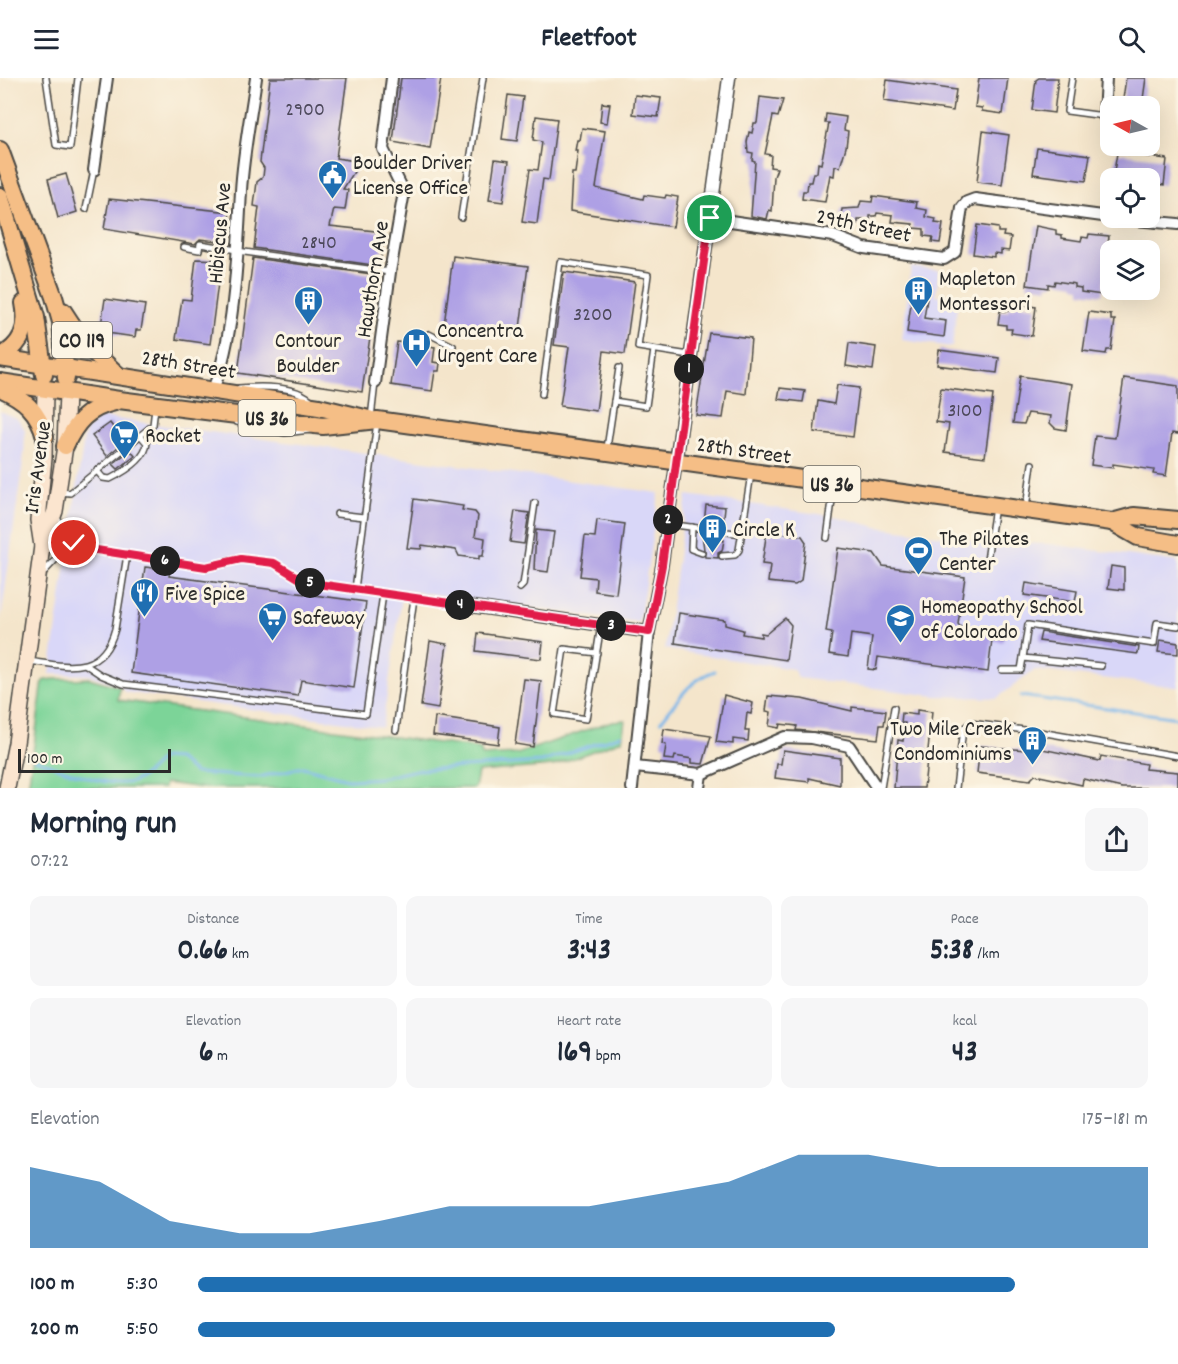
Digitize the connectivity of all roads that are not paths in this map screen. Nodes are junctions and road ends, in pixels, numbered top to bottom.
1 (46, 78) edge
2 (78, 78) edge
3 (107, 78) edge
4 (256, 78) edge
5 (392, 78) edge
6 (483, 78) edge
7 (729, 78) edge
8 (1072, 78) edge
9 (1106, 78) edge
10 (1105, 96) edge
11 (1100, 115) edge
12 (0, 150) edge
13 (94, 170) joint
14 (0, 196) edge
15 (86, 209) dead end
16 (1100, 215) edge
17 (461, 217) dead end
18 (710, 218) junction
19 (1160, 222) edge
20 (1178, 224) edge
21 (12, 240) junction
22 (184, 248) dead end
23 (237, 250) junction
24 (390, 272) junction
25 (54, 297) junction
26 (429, 334) dead end
27 (453, 346) dead end
28 (654, 350) junction
29 (691, 356) junction
30 (0, 357) edge
31 (44, 364) junction
32 (66, 368) junction
33 (619, 368) dead end
34 (118, 375) junction
35 (0, 382) edge
36 (375, 383) joint
37 (0, 388) edge
38 (45, 388) junction
39 (218, 390) junction
40 (67, 392) junction
41 (542, 394) dead end
42 (119, 400) junction
43 (614, 401) junction
44 (156, 405) junction
45 (374, 420) junction
46 (141, 436) junction
47 (45, 437) junction
48 (65, 447) junction
49 (606, 453) junction
50 (676, 463) junction
51 (1032, 464) dead end
52 (97, 471) junction
53 (751, 473) junction
54 (834, 484) junction
55 (58, 492) junction
56 (536, 502) dead end
57 (995, 506) junction
58 (1026, 510) junction
59 (55, 511) junction
60 (337, 514) dead end
61 (364, 517) junction
62 (1178, 520) edge
63 (1112, 522) junction
64 (668, 524) junction
65 (692, 527) junction
66 (742, 534) junction
67 (827, 538) dead end
68 (1178, 544) edge
69 (42, 546) junction
70 (90, 549) junction
71 (702, 553) dead end
72 (127, 555) junction
73 (722, 556) dead end
74 (987, 560) dead end
75 (37, 581) junction
76 (519, 588) dead end
77 (355, 590) junction
78 (382, 594) junction
79 (414, 598) junction
80 (454, 604) joint
81 (601, 625) junction
82 (1178, 626) edge
83 (649, 632) junction
84 (597, 653) junction
85 (1023, 658) junction
86 (26, 660) junction
87 (86, 665) junction
88 (1101, 666) dead end
89 (1002, 670) dead end
90 (894, 708) dead end
91 (396, 730) dead end
92 (1178, 756) edge
93 (14, 760) junction
94 (635, 767) junction
95 (701, 774) junction
96 (7, 788) edge
97 (14, 788) edge
98 (632, 788) edge
99 (699, 788) edge
100 (879, 788) edge
101 (956, 788) edge

1 - 2 lane
3 - 13 street
4 - 23 street, Hibiscus Ave
5 - 24 street, Hawthorn Ave
6 - 17 lane
7 - 18 street
8 - 11 lane
9 - 10 street
12 - 25 highway, CO 119
13 - 15 lane
14 - 21 highway, CO 119
16 - 18 street, 29th Street
18 - 29 street
19 - 20 street, 29th Street
21 - 30 highway
21 - 31 highway, CO 119
22 - 23 lane
23 - 24 lane
23 - 39 street, Hibiscus Ave
24 - 36 street, Hawthorn Ave
25 - 32 highway
25 - 34 highway, CO 119
26 - 27 lane
28 - 29 lane
28 - 41 lane
28 - 43 lane
29 - 50 street
30 - 31 highway, 28th Street / US 36
31 - 32 highway, 28th Street / US 36
31 - 38 highway, CO 119
32 - 34 highway, 28th Street / US 36
32 - 40 highway
33 - 43 lane
34 - 39 highway, 28th Street / US 36
35 - 38 highway, 28th Street / US 36
36 - 45 lane
37 - 47 highway
38 - 40 highway, 28th Street / US 36
38 - 47 main road, Iris Avenue
39 - 45 highway, 28th Street / US 36
40 - 42 highway, 28th Street / US 36
40 - 48 main road, Iris Avenue
42 - 44 highway, 28th Street / US 36
42 - 48 highway
43 - 49 lane
44 - 45 highway, 28th Street / US 36
44 - 46 lane
45 - 49 highway, 28th Street / US 36
45 - 61 lane
46 - 52 lane
46 - 52 lane
47 - 69 main road, Iris Avenue
48 - 55 main road, Iris Avenue
49 - 50 highway, 28th Street / US 36
50 - 53 highway, 28th Street / US 36
50 - 64 street
51 - 58 lane
52 - 55 lane
53 - 54 highway, 28th Street / US 36
53 - 66 lane
54 - 57 highway, 28th Street / US 36
54 - 67 lane
55 - 59 main road, Iris Avenue
56 - 76 lane
57 - 58 highway, 28th Street / US 36
57 - 74 lane
58 - 63 highway, 28th Street / US 36
59 - 69 main road, Iris Avenue
59 - 70 lane
60 - 61 lane
61 - 77 lane
62 - 63 highway, 28th Street / US 36
63 - 68 highway, 28th Street / US 36
64 - 65 lane
64 - 83 street
65 - 66 lane
65 - 71 lane
66 - 73 lane
69 - 75 main road, Iris Avenue
70 - 72 lane
70 - 75 lane
72 - 77 lane
72 - 87 lane
75 - 86 main road, Iris Avenue
77 - 78 lane
78 - 79 lane
78 - 87 lane
79 - 80 lane
79 - 91 lane
80 - 81 street
81 - 83 street
81 - 84 lane
82 - 85 lane
83 - 94 street
84 - 84 lane
85 - 88 lane
85 - 89 lane
86 - 87 lane
86 - 93 main road, Iris Avenue
90 - 100 lane
92 - 101 lane
93 - 96 main road, Iris Avenue
93 - 97 main road, Iris Avenue
94 - 95 street
94 - 98 street
95 - 99 street
95 - 100 street

